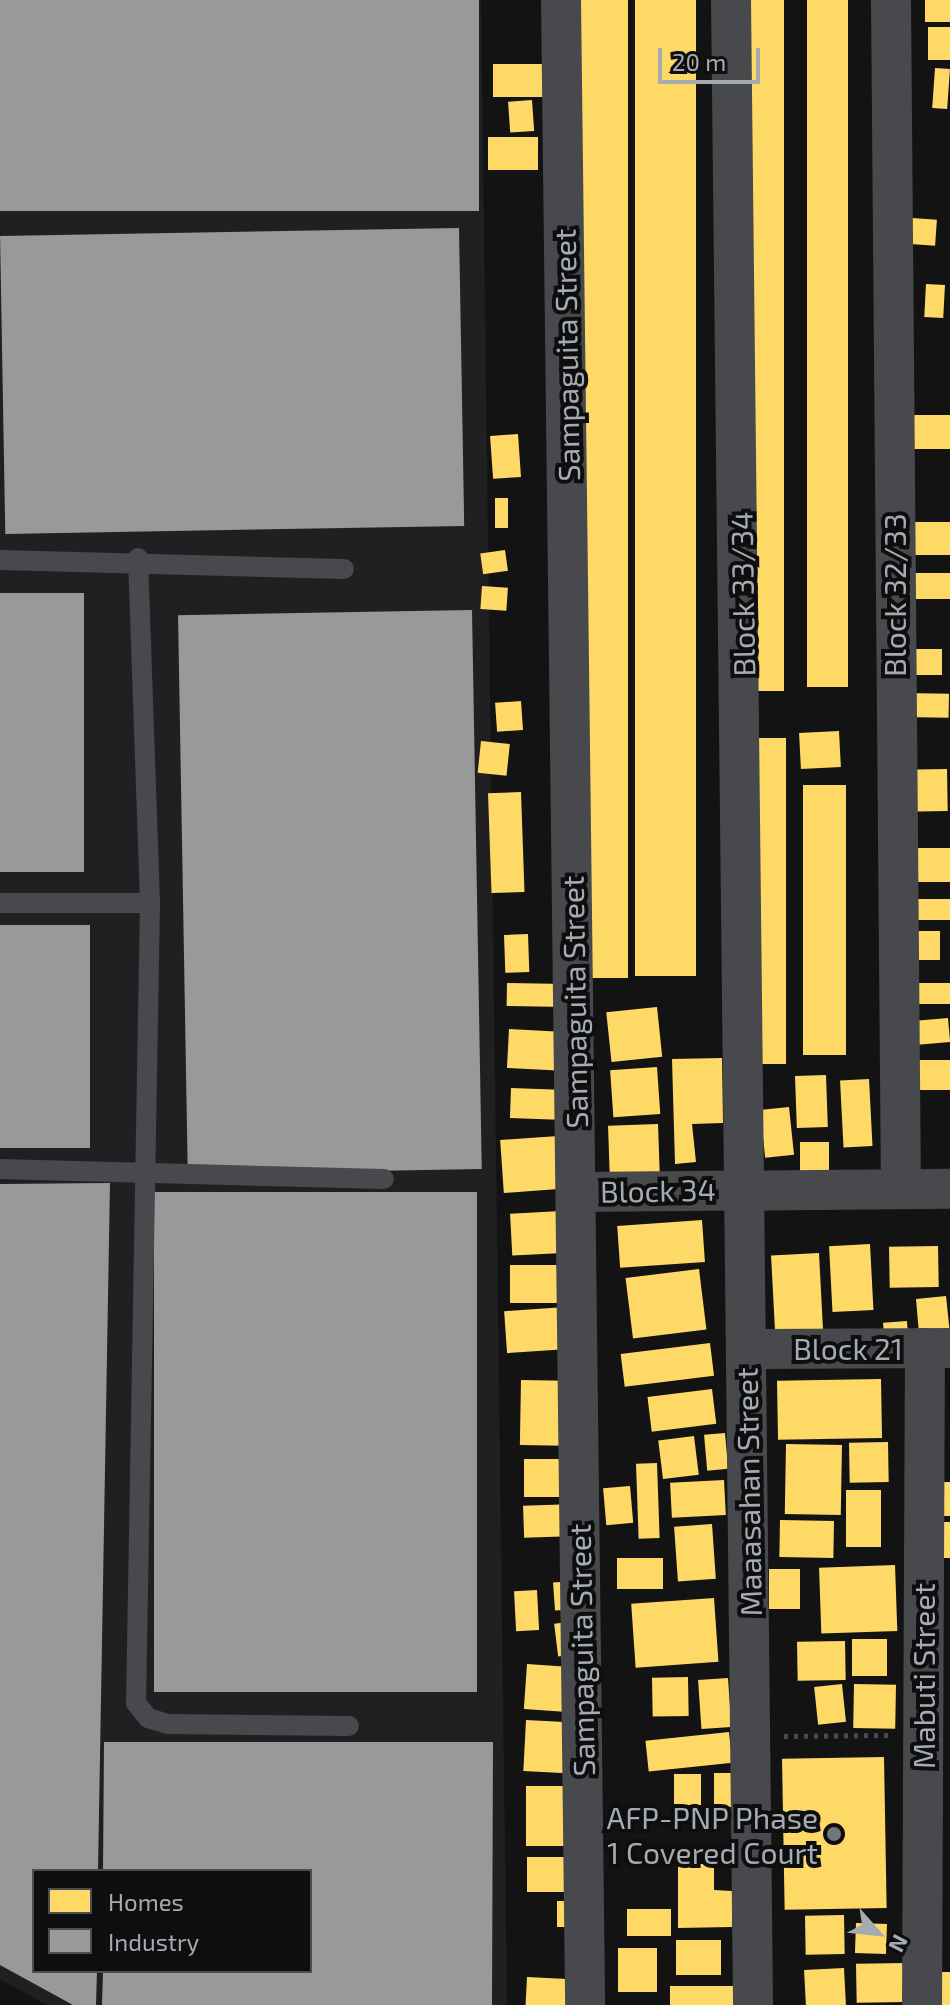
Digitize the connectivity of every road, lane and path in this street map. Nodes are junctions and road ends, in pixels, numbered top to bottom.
1 (561, 0) edge
2 (731, 0) edge
3 (891, 0) edge
4 (138, 558) junction
5 (0, 560) edge
6 (344, 569) dead end
7 (0, 903) edge
8 (150, 903) junction
9 (0, 1169) edge
10 (141, 1175) junction
11 (384, 1179) dead end
12 (740, 1189) junction
13 (901, 1189) junction
14 (950, 1189) edge
15 (577, 1192) junction
16 (938, 1348) edge
17 (746, 1349) junction
18 (349, 1726) dead end
19 (923, 1734) junction
20 (752, 1737) junction
21 (585, 2005) edge
22 (753, 2005) edge
23 (922, 2005) edge

1 - 15 street, Sampaguita Street
2 - 12 street, Block 33/34
3 - 13 street, Block 32/33
4 - 5 lane
4 - 6 lane
4 - 8 lane
7 - 8 lane
8 - 10 lane
9 - 10 lane
10 - 11 lane
10 - 18 lane
12 - 13 street
12 - 15 street, Block 34
12 - 17 street, Maaasahan Street
13 - 14 street
15 - 21 street, Sampaguita Street
16 - 17 street, Block 21
16 - 19 street, Mabuti Street
17 - 20 street, Maaasahan Street
19 - 20 path
19 - 23 street, Mabuti Street
20 - 22 street, Maaasahan Street

